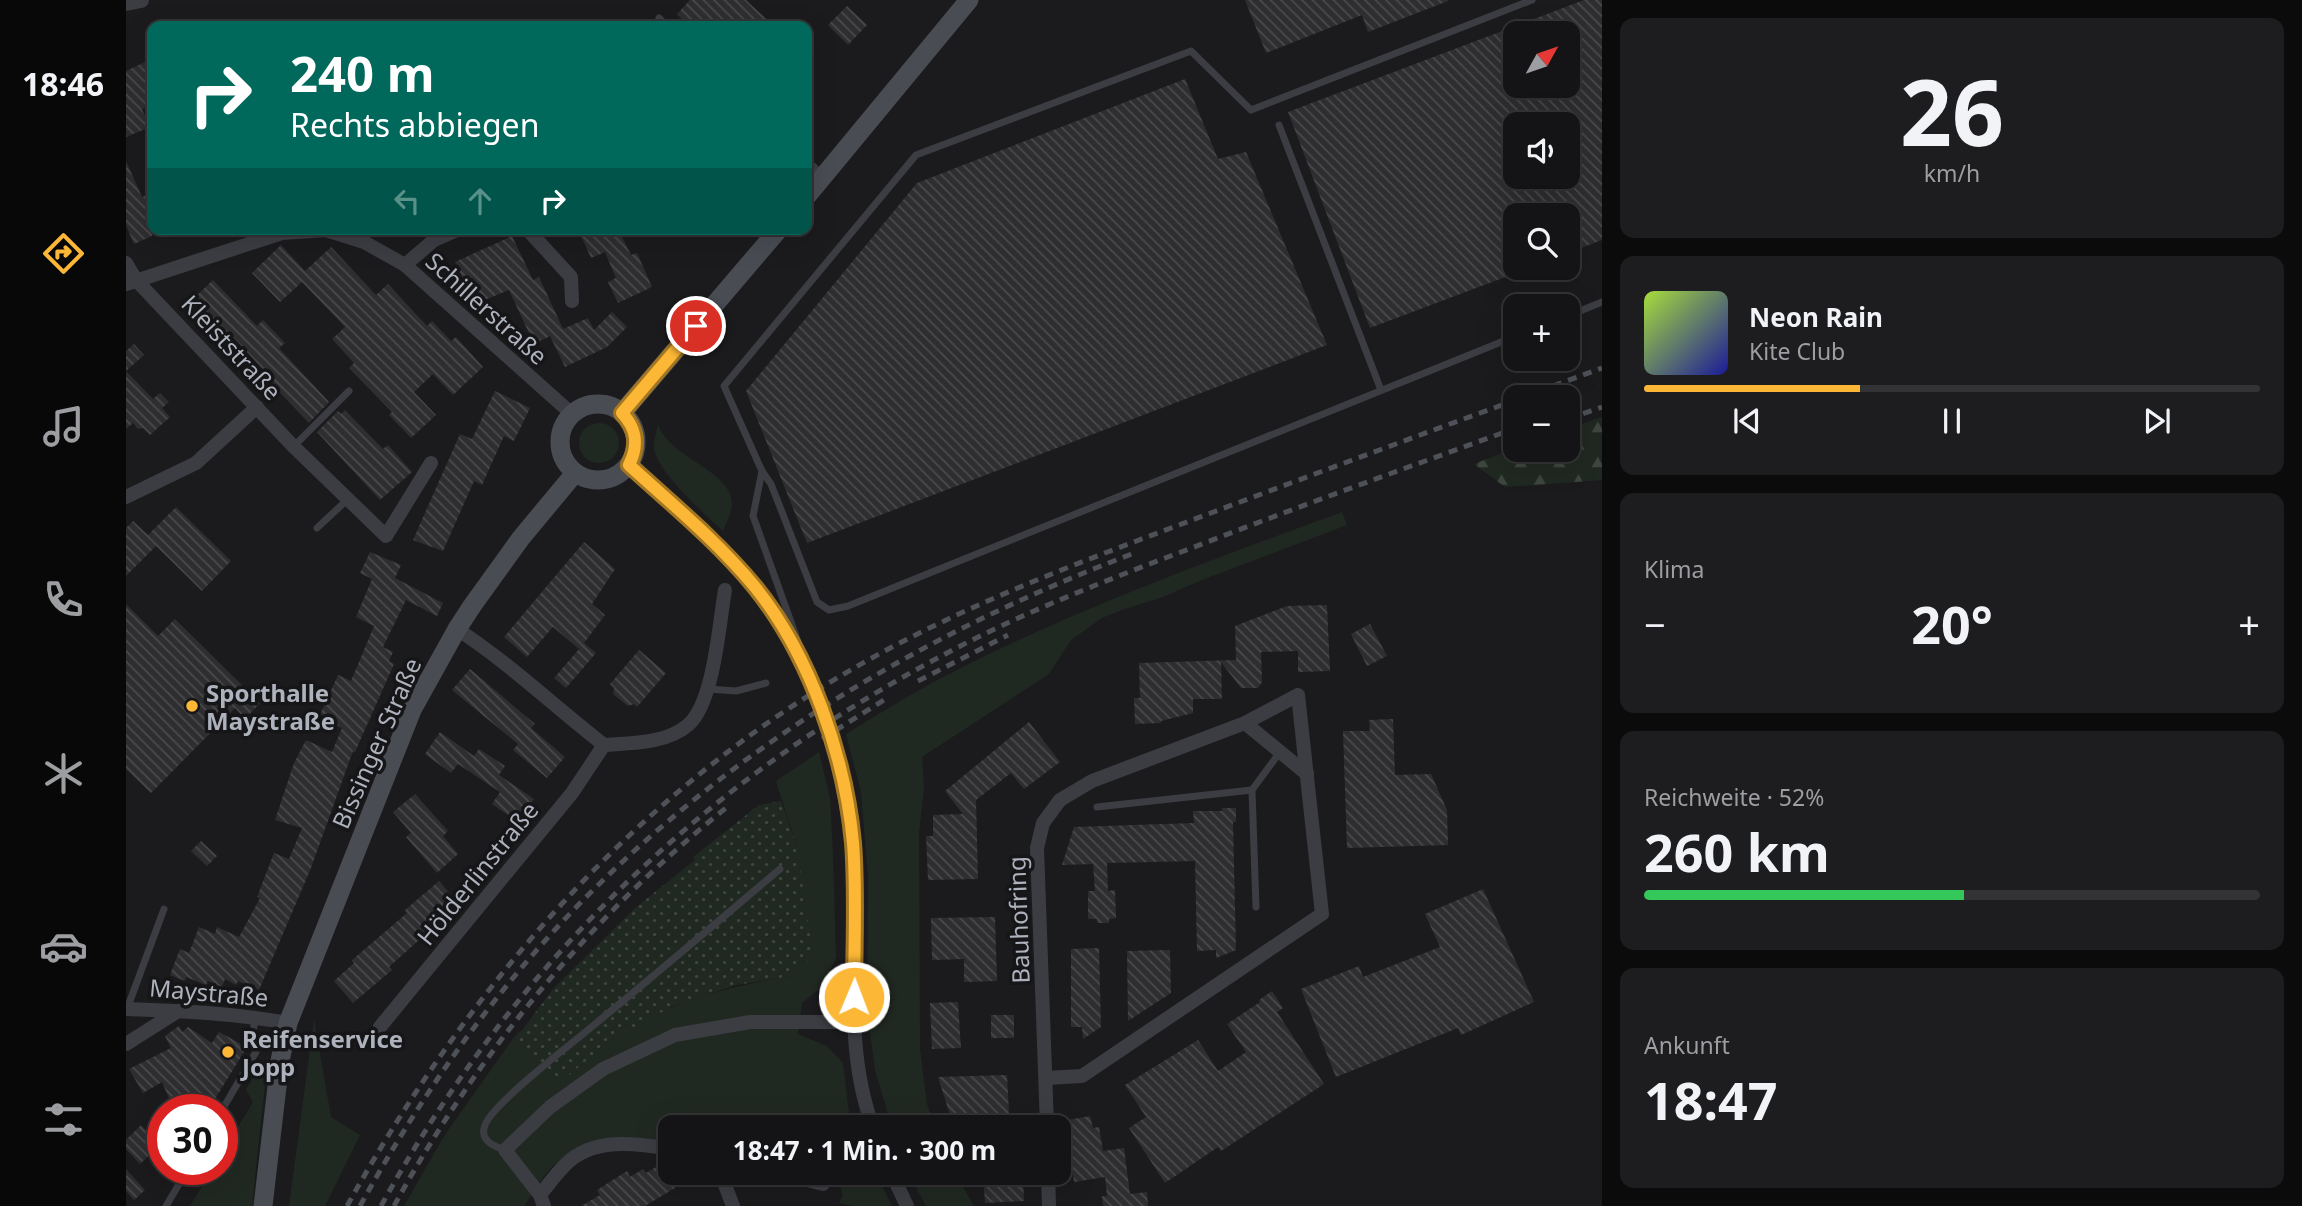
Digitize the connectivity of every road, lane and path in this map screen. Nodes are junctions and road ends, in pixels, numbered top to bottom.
1 (142, 0) edge
2 (968, 0) edge
3 (1532, 0) edge
4 (126, 3) edge
5 (659, 18) dead end
6 (662, 21) edge
7 (1279, 125) dead end
8 (812, 165) edge
9 (824, 176) junction
10 (812, 190) edge
11 (269, 235) edge
12 (342, 235) edge
13 (445, 235) edge
14 (532, 235) edge
15 (774, 235) edge
16 (126, 264) edge
17 (405, 265) junction
18 (131, 282) edge
19 (572, 301) dead end
20 (1602, 302) edge
21 (1580, 311) edge
22 (1503, 342) edge
23 (1381, 390) junction
24 (349, 391) dead end
25 (257, 407) junction
26 (622, 413) junction
27 (572, 414) junction
28 (293, 446) junction
29 (431, 463) dead end
30 (629, 465) junction
31 (762, 471) junction
32 (575, 473) junction
33 (126, 497) edge
34 (347, 500) junction
35 (317, 528) dead end
36 (725, 590) dead end
37 (457, 629) junction
38 (802, 650) dead end
39 (765, 683) dead end
40 (708, 689) junction
41 (1245, 723) junction
42 (604, 746) junction
43 (1280, 752) junction
44 (1307, 774) junction
45 (1252, 790) junction
46 (1097, 807) dead end
47 (780, 869) dead end
48 (1256, 907) dead end
49 (164, 909) dead end
50 (126, 1009) edge
51 (179, 1010) junction
52 (255, 1017) junction
53 (853, 1022) junction
54 (288, 1023) junction
55 (380, 1027) dead end
56 (126, 1044) edge
57 (1046, 1078) junction
58 (231, 1094) edge
59 (870, 1115) edge
60 (1047, 1115) edge
61 (658, 1147) edge
62 (505, 1150) junction
63 (178, 1185) edge
64 (725, 1185) edge
65 (897, 1185) edge
66 (1048, 1185) edge
67 (542, 1200) edge
68 (166, 1206) edge
69 (263, 1206) edge
70 (733, 1206) edge
71 (907, 1206) edge
72 (1049, 1206) edge

1 - 4 street
2 - 9 main road
3 - 31 lane
5 - 6 lane
7 - 23 lane
8 - 9 lane
9 - 10 main road
11 - 18 street, Schillerstraße
12 - 17 street, Schillerstraße
13 - 17 street
14 - 19 street
15 - 26 main road
16 - 18 street, Kleiststraße
17 - 27 street, Schillerstraße
18 - 25 street, Kleiststraße
20 - 21 lane
22 - 23 lane
23 - 31 lane
24 - 28 lane
25 - 28 street, Kleiststraße
25 - 33 street
26 - 27 main road
26 - 30 main road
27 - 32 main road
28 - 34 street, Kleiststraße
29 - 34 street, Kleiststraße
30 - 32 main road
30 - 53 street, bridge
31 - 38 lane
32 - 37 main road, Bissinger Straße
34 - 35 lane
36 - 40 street
37 - 42 street
37 - 54 main road, Bissinger Straße
39 - 40 lane
40 - 42 street
41 - 43 street
41 - 44 street, Bauhofring
41 - 57 street, Bauhofring
42 - 55 street, Hölderlinstraße
43 - 44 street
43 - 45 lane
44 - 57 street, Bauhofring
45 - 46 lane
45 - 48 lane
47 - 62 lane
49 - 50 lane
50 - 51 street, Maystraße
51 - 52 street, Maystraße
51 - 56 street
52 - 54 street, Maystraße
52 - 58 lane
53 - 59 street
53 - 62 street
54 - 69 main road, Bissinger Straße
57 - 60 street, Bauhofring
61 - 67 street
62 - 67 street
63 - 68 lane
64 - 70 street
65 - 71 street
66 - 72 street

